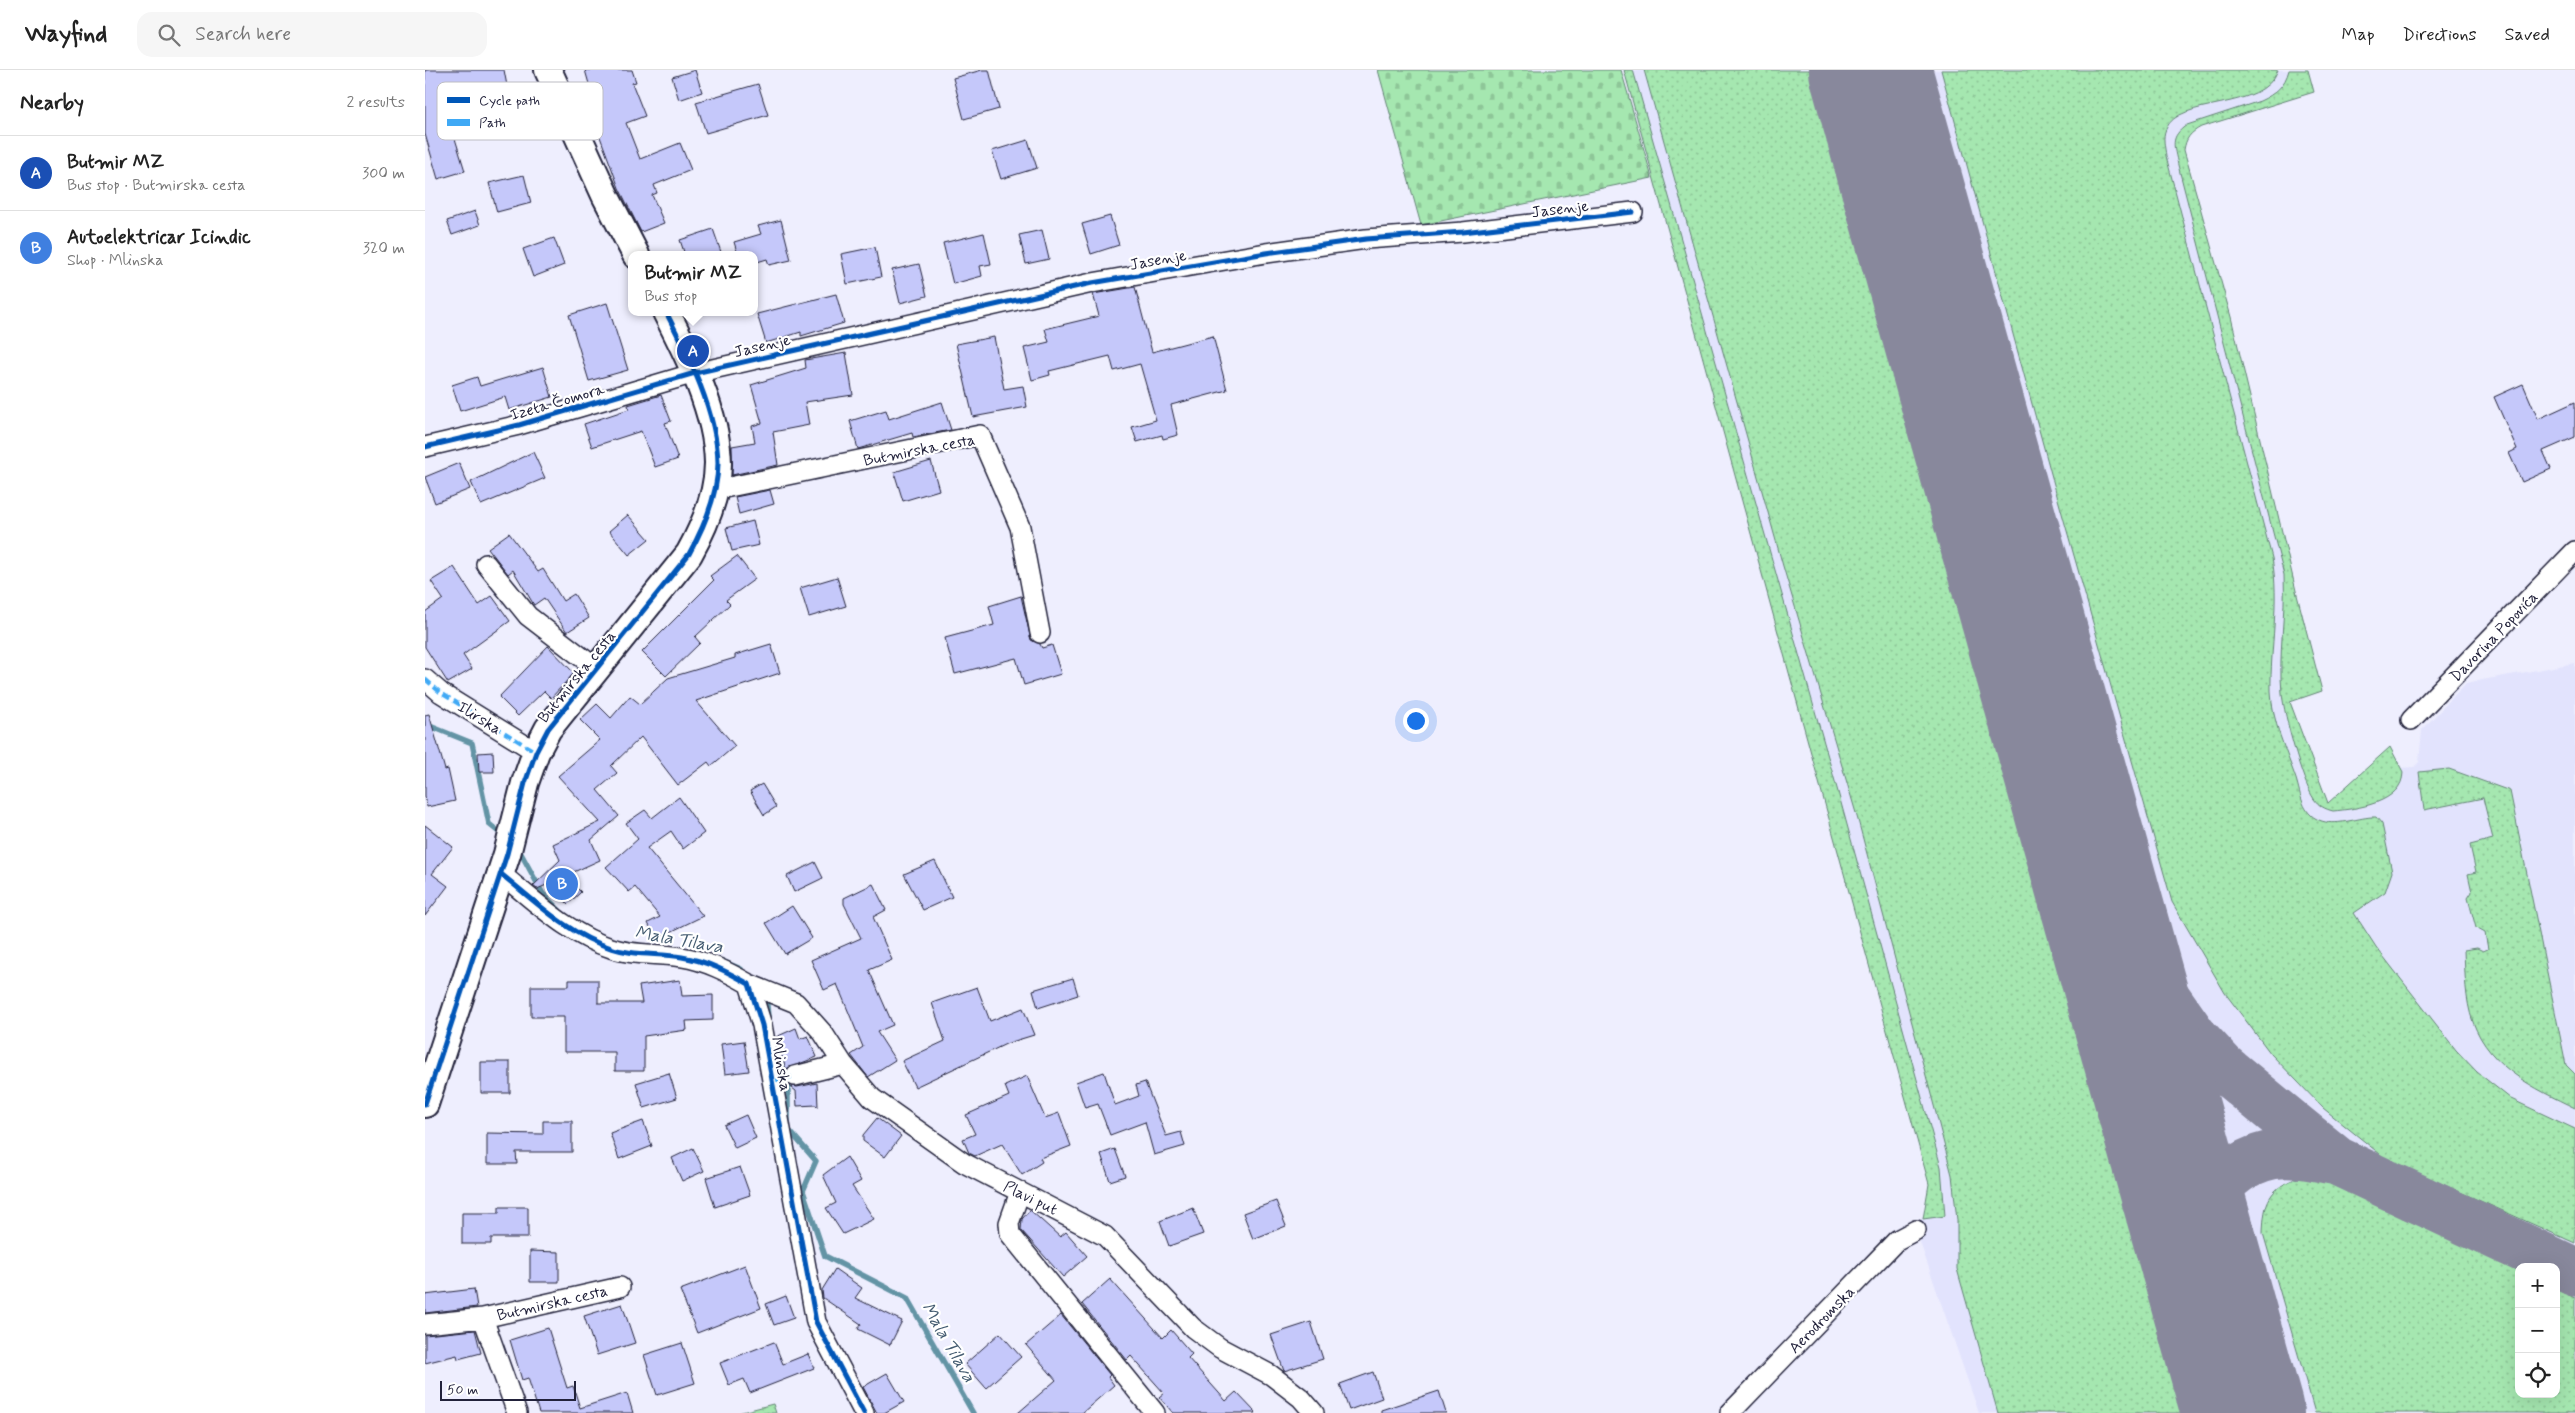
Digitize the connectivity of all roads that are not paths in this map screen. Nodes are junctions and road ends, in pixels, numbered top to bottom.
1 (548, 70) edge
2 (553, 82) edge
3 (580, 140) edge
4 (1633, 212) dead end
5 (634, 251) edge
6 (668, 316) edge
7 (695, 373) junction
8 (425, 447) edge
9 (715, 490) junction
10 (2575, 551) edge
11 (486, 564) dead end
12 (1040, 633) dead end
13 (597, 669) junction
14 (425, 679) edge
15 (2411, 720) dead end
16 (536, 752) junction
17 (504, 864) junction
18 (755, 986) junction
19 (843, 1064) junction
20 (795, 1076) dead end
21 (425, 1104) edge
22 (1020, 1192) junction
23 (1916, 1230) dead end
24 (620, 1287) dead end
25 (483, 1318) junction
26 (425, 1324) edge
27 (517, 1413) edge
28 (864, 1413) edge
29 (1155, 1413) edge
30 (1315, 1413) edge
31 (1731, 1413) edge

1 - 2 street
3 - 5 street
4 - 7 street, Jasenje
6 - 7 street, Butmirska cesta
7 - 8 street, Izeta Čomora
7 - 9 street, Butmirska cesta
9 - 12 street, Butmirska cesta
9 - 13 street, Butmirska cesta
10 - 15 street, Davorina Popovića
11 - 13 street
13 - 16 street, Butmirska cesta
14 - 16 street, Ilirska
16 - 17 street, Butmirska cesta
17 - 18 street
17 - 21 street, Butmirska cesta
18 - 19 street, Plavi put
18 - 28 street, Mlinska
19 - 20 street
19 - 22 street, Plavi put
22 - 29 street
22 - 30 street, Plavi put
23 - 31 street, Aerodromska
24 - 25 street, Butmirska cesta
25 - 26 street, Butmirska cesta
25 - 27 street, Butmirska cesta

